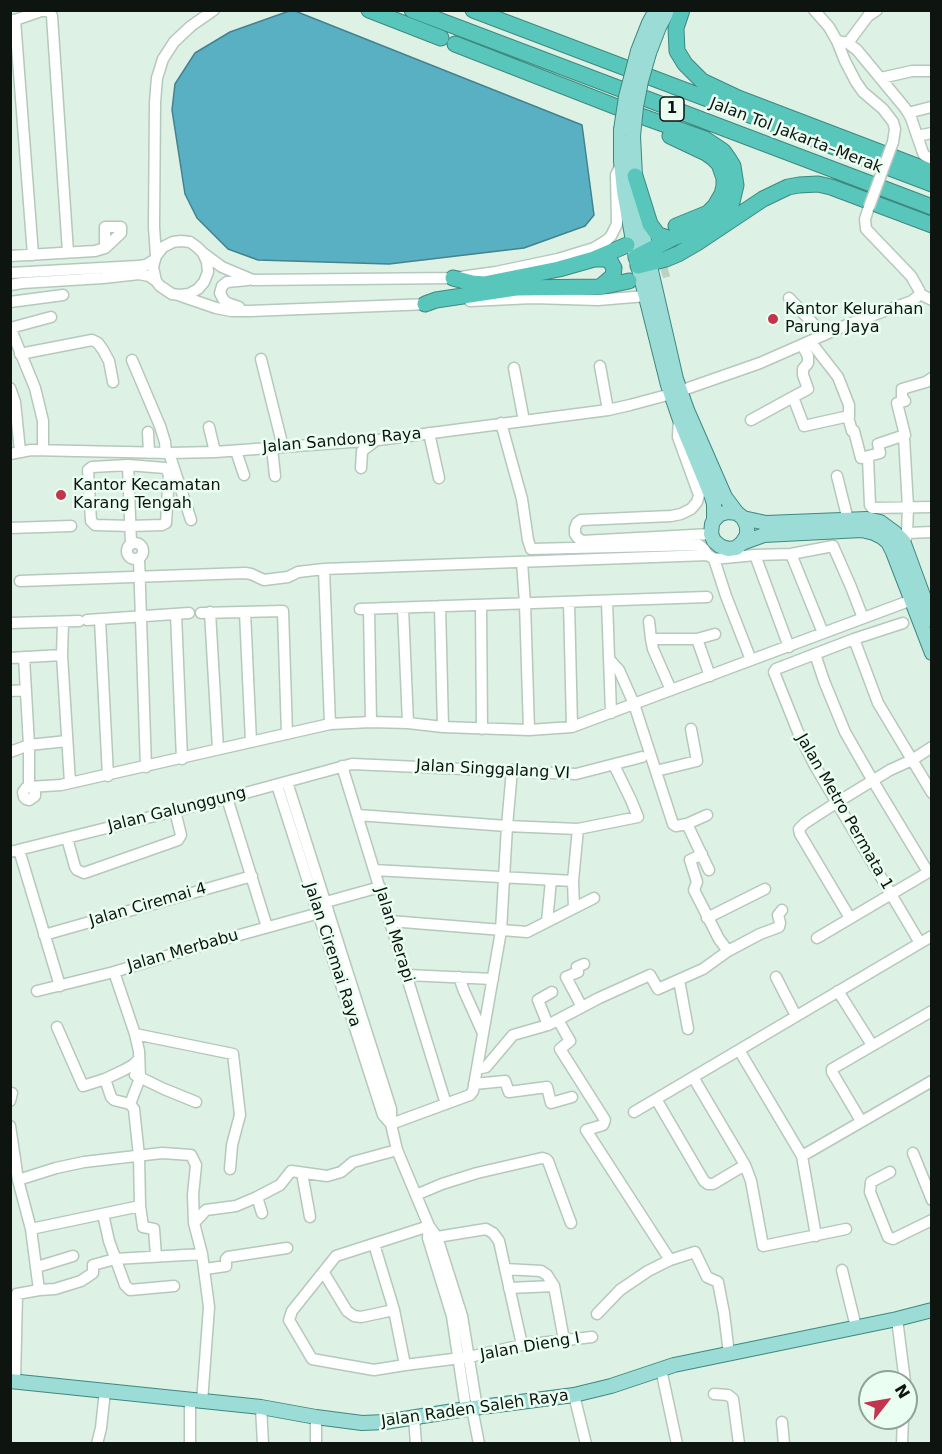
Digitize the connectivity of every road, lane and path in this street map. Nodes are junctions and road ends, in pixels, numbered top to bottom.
1 (214, 10) edge
2 (369, 10) edge
3 (412, 10) edge
4 (473, 10) edge
5 (656, 10) edge
6 (668, 10) edge
7 (682, 10) edge
8 (814, 10) edge
9 (877, 10) edge
10 (13, 20) edge
11 (843, 42) junction
12 (644, 52) junction
13 (932, 71) edge
14 (881, 78) junction
15 (931, 107) edge
16 (908, 113) junction
17 (798, 120) junction
18 (627, 133) junction
19 (932, 134) edge
20 (917, 136) junction
21 (932, 160) edge
22 (621, 161) junction
23 (932, 172) edge
24 (904, 174) junction
25 (635, 176) junction
26 (932, 184) edge
27 (778, 193) junction
28 (932, 207) edge
29 (932, 225) edge
30 (154, 227) junction
31 (674, 232) junction
32 (173, 242) junction
33 (105, 248) dead end
34 (68, 252) junction
35 (203, 253) junction
36 (33, 255) junction
37 (10, 256) edge
38 (639, 257) junction
39 (155, 258) junction
40 (594, 259) junction
41 (668, 269) tunnel mouth
42 (10, 273) edge
43 (103, 273) junction
44 (453, 278) junction
45 (253, 280) junction
46 (156, 281) junction
47 (629, 281) tunnel mouth
48 (10, 285) edge
49 (600, 287) junction
50 (920, 294) junction
51 (63, 295) dead end
52 (179, 295) junction
53 (646, 296) junction
54 (789, 297) dead end
55 (932, 300) edge
56 (10, 302) edge
57 (425, 304) junction
58 (250, 311) junction
59 (51, 317) dead end
60 (11, 332) edge
61 (824, 335) junction
62 (806, 343) junction
63 (20, 354) junction
64 (261, 359) dead end
65 (132, 360) dead end
66 (600, 366) dead end
67 (514, 368) dead end
68 (932, 378) edge
69 (112, 382) dead end
70 (10, 388) edge
71 (675, 392) junction
72 (793, 397) junction
73 (608, 410) junction
74 (679, 417) junction
75 (848, 417) junction
76 (751, 420) dead end
77 (524, 421) junction
78 (501, 423) junction
79 (209, 428) dead end
80 (148, 432) dead end
81 (429, 433) junction
82 (904, 437) dead end
83 (378, 440) junction
84 (277, 448) junction
85 (43, 450) junction
86 (236, 451) junction
87 (215, 452) junction
88 (15, 453) edge
89 (149, 453) junction
90 (168, 453) junction
91 (868, 458) dead end
92 (128, 465) junction
93 (361, 468) dead end
94 (244, 475) dead end
95 (275, 476) dead end
96 (837, 476) dead end
97 (439, 478) dead end
98 (908, 507) junction
99 (932, 507) edge
100 (671, 516) junction
101 (740, 516) junction
102 (636, 518) junction
103 (191, 520) dead end
104 (848, 520) junction
105 (71, 526) dead end
106 (130, 526) junction
107 (712, 527) junction
108 (10, 528) edge
109 (932, 532) edge
110 (672, 536) junction
111 (905, 537) junction
112 (638, 538) junction
113 (742, 543) junction
114 (791, 554) junction
115 (755, 555) junction
116 (711, 557) junction
117 (522, 562) junction
118 (324, 569) junction
119 (140, 577) junction
120 (20, 581) dead end
121 (707, 597) dead end
122 (918, 598) junction
123 (607, 601) junction
124 (569, 602) junction
125 (525, 603) junction
126 (481, 605) junction
127 (440, 606) junction
128 (404, 608) junction
129 (245, 612) junction
130 (189, 613) dead end
131 (176, 614) junction
132 (141, 617) junction
133 (928, 617) edge
134 (863, 618) junction
135 (100, 620) junction
136 (650, 621) dead end
137 (63, 622) junction
138 (10, 623) edge
139 (903, 623) dead end
140 (823, 633) junction
141 (715, 634) dead end
142 (651, 639) junction
143 (697, 639) junction
144 (854, 639) junction
145 (789, 647) junction
146 (932, 653) edge
147 (814, 654) junction
148 (62, 655) junction
149 (24, 657) junction
150 (10, 658) edge
151 (610, 660) junction
152 (751, 660) junction
153 (710, 676) junction
154 (26, 690) junction
155 (671, 690) junction
156 (10, 691) edge
157 (634, 704) junction
158 (611, 713) junction
159 (371, 722) junction
160 (408, 723) junction
161 (330, 724) junction
162 (572, 726) junction
163 (443, 727) junction
164 (483, 729) junction
165 (691, 729) dead end
166 (529, 730) junction
167 (287, 734) junction
168 (67, 741) junction
169 (251, 742) junction
170 (29, 744) junction
171 (932, 747) edge
172 (218, 749) junction
173 (10, 752) edge
174 (642, 756) dead end
175 (182, 759) junction
176 (912, 760) junction
177 (614, 765) junction
178 (342, 766) junction
179 (146, 767) junction
180 (512, 770) junction
181 (656, 771) junction
182 (108, 776) junction
183 (873, 781) junction
184 (282, 783) junction
185 (65, 784) junction
186 (932, 793) edge
187 (227, 798) junction
188 (836, 803) junction
189 (175, 811) junction
190 (358, 815) junction
191 (707, 815) dead end
192 (687, 824) junction
193 (507, 826) junction
194 (578, 829) junction
195 (67, 838) junction
196 (15, 851) edge
197 (702, 854) junction
198 (374, 870) junction
199 (709, 870) dead end
200 (930, 871) edge
201 (252, 876) junction
202 (504, 878) junction
203 (550, 880) junction
204 (573, 881) junction
205 (380, 887) junction
206 (765, 889) dead end
207 (891, 894) junction
208 (594, 898) dead end
209 (324, 908) junction
210 (574, 908) junction
211 (782, 910) dead end
212 (707, 918) junction
213 (850, 918) junction
214 (390, 921) junction
215 (547, 922) junction
216 (267, 927) junction
217 (501, 931) junction
218 (44, 935) junction
219 (932, 936) edge
220 (817, 938) dead end
221 (920, 943) junction
222 (728, 951) junction
223 (584, 964) dead end
224 (114, 972) junction
225 (407, 975) junction
226 (459, 977) junction
227 (776, 978) dead end
228 (493, 979) junction
229 (679, 980) junction
230 (60, 986) junction
231 (37, 991) dead end
232 (838, 991) junction
233 (552, 992) dead end
234 (582, 1007) junction
235 (932, 1011) edge
236 (796, 1016) junction
237 (553, 1022) junction
238 (57, 1027) dead end
239 (688, 1029) dead end
240 (482, 1031) junction
241 (135, 1034) junction
242 (872, 1045) junction
243 (739, 1050) junction
244 (139, 1059) junction
245 (477, 1069) junction
246 (124, 1070) junction
247 (693, 1077) junction
248 (140, 1078) junction
249 (105, 1079) junction
250 (932, 1081) edge
251 (474, 1084) junction
252 (572, 1097) dead end
253 (656, 1099) junction
254 (196, 1102) dead end
255 (130, 1104) junction
256 (446, 1104) junction
257 (634, 1112) dead end
258 (861, 1121) junction
259 (391, 1124) junction
260 (10, 1126) edge
261 (397, 1150) junction
262 (913, 1153) dead end
263 (139, 1156) junction
264 (802, 1156) junction
265 (13, 1159) edge
266 (745, 1165) junction
267 (230, 1169) dead end
268 (890, 1172) dead end
269 (302, 1173) junction
270 (18, 1180) junction
271 (416, 1195) junction
272 (257, 1197) junction
273 (932, 1200) edge
274 (140, 1206) junction
275 (262, 1213) dead end
276 (103, 1214) junction
277 (310, 1217) dead end
278 (932, 1220) edge
279 (194, 1223) junction
280 (571, 1223) dead end
281 (429, 1226) junction
282 (31, 1229) junction
283 (846, 1229) dead end
284 (816, 1236) junction
285 (437, 1237) junction
286 (374, 1244) junction
287 (287, 1248) dead end
288 (202, 1254) junction
289 (73, 1256) dead end
290 (156, 1256) junction
291 (115, 1258) junction
292 (670, 1260) junction
293 (37, 1267) junction
294 (205, 1269) junction
295 (505, 1269) junction
296 (842, 1270) dead end
297 (324, 1273) junction
298 (174, 1286) dead end
299 (554, 1286) junction
300 (509, 1288) junction
301 (39, 1290) junction
302 (453, 1302) junction
303 (394, 1310) junction
304 (932, 1310) edge
305 (597, 1314) dead end
306 (897, 1319) junction
307 (856, 1327) junction
308 (591, 1337) dead end
309 (564, 1340) junction
310 (522, 1345) junction
311 (729, 1354) junction
312 (464, 1358) junction
313 (405, 1365) junction
314 (661, 1369) junction
315 (903, 1370) edge
316 (13, 1381) edge
317 (105, 1391) junction
318 (714, 1394) dead end
319 (574, 1395) junction
320 (196, 1401) junction
321 (261, 1407) junction
322 (472, 1408) junction
323 (316, 1417) junction
324 (414, 1418) junction
325 (782, 1422) dead end
326 (97, 1443) edge
327 (190, 1443) edge
328 (263, 1443) edge
329 (316, 1443) edge
330 (416, 1443) edge
331 (479, 1443) edge
332 (586, 1443) edge
333 (677, 1443) edge
334 (739, 1443) edge
335 (784, 1443) edge

1 - 30 street
2 - 31 highway
3 - 28 highway, Jalan Tol Jakarta–Merak / 1
4 - 24 highway, Jalan Tol Jakarta–Merak / 1
5 - 12 main road
6 - 12 main road
7 - 17 highway
8 - 11 street
9 - 11 street
10 - 34 street
10 - 36 street
11 - 14 street
11 - 50 street, bridge
12 - 18 main road, bridge
13 - 14 street
14 - 16 street
15 - 16 street
16 - 20 street
17 - 23 highway
17 - 24 highway
18 - 22 main road
18 - 25 main road
19 - 20 street
20 - 21 street
22 - 38 main road
22 - 44 street
24 - 26 highway, Jalan Tol Jakarta–Merak / 1
25 - 31 highway
25 - 38 main road
27 - 29 highway
27 - 38 highway
27 - 41 highway
30 - 32 street
30 - 39 street
31 - 38 highway
32 - 35 street
32 - 39 street
33 - 34 street
34 - 36 street
35 - 45 street
35 - 52 street
36 - 37 street
38 - 40 highway
38 - 53 main road
38 - 71 main road
39 - 43 street
39 - 46 street
40 - 44 highway
40 - 49 highway
42 - 43 street
43 - 46 street
43 - 48 street
44 - 45 street
45 - 58 street
46 - 52 street
47 - 49 highway
49 - 57 highway
50 - 55 street
50 - 61 street, Jalan Sandong Raya
51 - 56 street
52 - 58 street
53 - 57 street
53 - 71 main road
54 - 61 street
57 - 58 street
59 - 60 street
60 - 63 street
61 - 62 street, Jalan Sandong Raya
62 - 71 street, Jalan Sandong Raya
62 - 72 street
62 - 75 street
63 - 69 street
63 - 85 street
64 - 84 street
65 - 90 street
66 - 73 street
67 - 77 street
68 - 75 street
70 - 88 street
71 - 73 street, Jalan Sandong Raya
71 - 74 main road
71 - 101 main road
72 - 75 street
72 - 76 street
73 - 77 street, Jalan Sandong Raya
74 - 100 street
74 - 107 main road
77 - 78 street, Jalan Sandong Raya
78 - 81 street, Jalan Sandong Raya
78 - 116 street
79 - 87 street
80 - 89 street
81 - 83 street, Jalan Sandong Raya
81 - 97 street
82 - 98 street
83 - 84 street, Jalan Sandong Raya
83 - 93 street
84 - 86 street, Jalan Sandong Raya
84 - 95 street
85 - 88 street, Jalan Sandong Raya
85 - 89 street, Jalan Sandong Raya
86 - 87 street, Jalan Sandong Raya
86 - 94 street
87 - 90 street, Jalan Sandong Raya
89 - 90 street, Jalan Sandong Raya
90 - 103 street
91 - 98 street
92 - 106 street
92 - 106 street
92 - 106 street
96 - 104 street
98 - 99 street
98 - 111 street
100 - 102 street
100 - 110 street
101 - 104 main road
101 - 107 main road
101 - 113 main road
102 - 112 street
102 - 112 street
104 - 111 main road
105 - 108 street
106 - 119 street
107 - 110 street
107 - 113 main road
109 - 111 street
110 - 112 street
111 - 122 main road
113 - 122 main road
114 - 115 street
114 - 134 street
114 - 140 street
115 - 116 street
115 - 145 street
116 - 117 street
116 - 152 street
117 - 118 street
117 - 125 street
118 - 119 street
118 - 161 street
119 - 120 street
119 - 132 street
121 - 123 street
122 - 133 main road
122 - 134 street
123 - 124 street
123 - 151 street
124 - 125 street
124 - 162 street
125 - 126 street
125 - 166 street
126 - 127 street
126 - 164 street
127 - 128 street
127 - 163 street
128 - 159 street
128 - 160 street
129 - 167 street
129 - 169 street
129 - 172 street
130 - 131 street
131 - 132 street
131 - 175 street
132 - 135 street
132 - 179 street
133 - 146 main road
134 - 140 street
135 - 137 street
135 - 182 street
136 - 142 street
137 - 138 street
137 - 148 street
139 - 144 street, Jalan Metro Permata 1
140 - 145 street
141 - 143 street
142 - 143 street
142 - 155 street
143 - 153 street
144 - 147 street, Jalan Metro Permata 1
144 - 176 street
145 - 152 street
147 - 183 street
147 - 188 street, Jalan Metro Permata 1
148 - 149 street
148 - 168 street
149 - 150 street
149 - 154 street
151 - 157 street
151 - 158 street
152 - 153 street
153 - 155 street
154 - 156 street
154 - 170 street
155 - 157 street
157 - 158 street
157 - 181 street
158 - 162 street
159 - 160 street
159 - 161 street
160 - 163 street
161 - 167 street
162 - 166 street
163 - 164 street
164 - 166 street
165 - 181 street
167 - 169 street
168 - 170 street
168 - 185 street
169 - 172 street
170 - 173 street
170 - 185 street
171 - 176 street
172 - 175 street
174 - 177 street, Jalan Singgalang VI
175 - 179 street
176 - 183 street
176 - 186 street
177 - 180 street, Jalan Singgalang VI
177 - 194 street
178 - 180 street, Jalan Singgalang VI
178 - 184 street, Jalan Galunggung
178 - 190 street, Jalan Merapi
179 - 182 street
180 - 193 street
181 - 192 street
182 - 185 street
183 - 188 street
183 - 200 street
184 - 187 street, Jalan Galunggung
184 - 209 street, Jalan Ciremai Raya
187 - 189 street, Jalan Galunggung
187 - 201 street
188 - 207 street, Jalan Metro Permata 1
188 - 213 street
189 - 195 street, Jalan Galunggung
189 - 195 street
190 - 193 street
190 - 198 street, Jalan Merapi
191 - 192 street
192 - 197 street
193 - 194 street
193 - 202 street
194 - 204 street
195 - 196 street, Jalan Galunggung
196 - 218 street
197 - 199 street
197 - 212 street
198 - 202 street
198 - 205 street, Jalan Merapi
200 - 207 street
201 - 216 street
201 - 218 street, Jalan Ciremai 4
202 - 203 street
202 - 217 street
203 - 204 street
203 - 215 street
204 - 210 street
205 - 209 street, Jalan Merbabu
205 - 214 street, Jalan Merapi
206 - 212 street
207 - 213 street
207 - 221 street, Jalan Metro Permata 1
208 - 210 street
209 - 216 street, Jalan Merbabu
209 - 259 street, Jalan Ciremai Raya
210 - 215 street
211 - 222 street
212 - 222 street
213 - 220 street
214 - 217 street
214 - 225 street, Jalan Merapi
215 - 217 street
216 - 224 street, Jalan Merbabu
217 - 228 street
218 - 230 street
219 - 221 street
221 - 232 street
222 - 229 street
223 - 234 street
224 - 230 street, Jalan Merbabu
224 - 241 street
225 - 226 street
225 - 256 street, Jalan Merapi
226 - 228 street
226 - 240 street
227 - 236 street
228 - 240 street
229 - 234 street
229 - 239 street
230 - 231 street, Jalan Merbabu
232 - 236 street
232 - 242 street
233 - 237 street
234 - 237 street
235 - 242 street
236 - 243 street
237 - 245 street
237 - 292 street
238 - 249 street
240 - 245 street
241 - 244 street
241 - 267 street
242 - 258 street
243 - 247 street
243 - 264 street
244 - 246 street
244 - 248 street
245 - 251 street
246 - 248 street
246 - 249 street
247 - 253 street
247 - 266 street
248 - 254 street
248 - 255 street
249 - 255 street
250 - 258 street
251 - 252 street
251 - 256 street
253 - 257 street
253 - 266 street
255 - 263 street
256 - 259 street
258 - 264 street
259 - 261 street, Jalan Ciremai Raya
260 - 265 street
261 - 269 street
261 - 271 street, Jalan Ciremai Raya
262 - 273 street
263 - 270 street
263 - 274 street
263 - 279 street
264 - 284 street
265 - 270 street
266 - 284 street
268 - 278 street
269 - 272 street
269 - 277 street
270 - 282 street
271 - 280 street
271 - 281 street, Jalan Ciremai Raya
272 - 275 street
272 - 279 street
274 - 276 street
274 - 290 street
276 - 282 street
276 - 291 street
279 - 288 street
281 - 285 street, Jalan Ciremai Raya
281 - 286 street
281 - 302 street, Jalan Ciremai Raya
282 - 293 street
283 - 284 street
285 - 295 street
285 - 302 street, Jalan Ciremai Raya
286 - 297 street
286 - 303 street
287 - 294 street
288 - 290 street
288 - 294 street
289 - 293 street
290 - 291 street
291 - 298 street
291 - 301 street
292 - 305 street
292 - 311 street
293 - 301 street
294 - 320 street
295 - 299 street
295 - 300 street
296 - 307 street
297 - 303 street
297 - 313 street, Jalan Dieng I
299 - 300 street
299 - 309 street
300 - 310 street
301 - 316 street
302 - 312 street, Jalan Ciremai Raya
303 - 313 street
304 - 306 main road, Jalan Raden Saleh Raya
306 - 307 main road, Jalan Raden Saleh Raya
306 - 315 street
307 - 311 main road, Jalan Raden Saleh Raya
308 - 309 street, Jalan Dieng I
309 - 310 street, Jalan Dieng I
310 - 312 street, Jalan Dieng I
311 - 314 main road, Jalan Raden Saleh Raya
312 - 313 street, Jalan Dieng I
312 - 322 street, Jalan Ciremai Raya
314 - 319 main road, Jalan Raden Saleh Raya
314 - 333 street
316 - 317 main road, Jalan Raden Saleh Raya
317 - 320 main road, Jalan Raden Saleh Raya
317 - 326 street
318 - 334 street
319 - 322 main road, Jalan Raden Saleh Raya
319 - 332 street
320 - 321 main road, Jalan Raden Saleh Raya
320 - 327 street
321 - 323 main road, Jalan Raden Saleh Raya
321 - 328 street
322 - 324 main road, Jalan Raden Saleh Raya
322 - 331 street, Jalan Ciremai Raya
323 - 324 main road, Jalan Raden Saleh Raya
323 - 329 street
324 - 330 street
325 - 335 street

